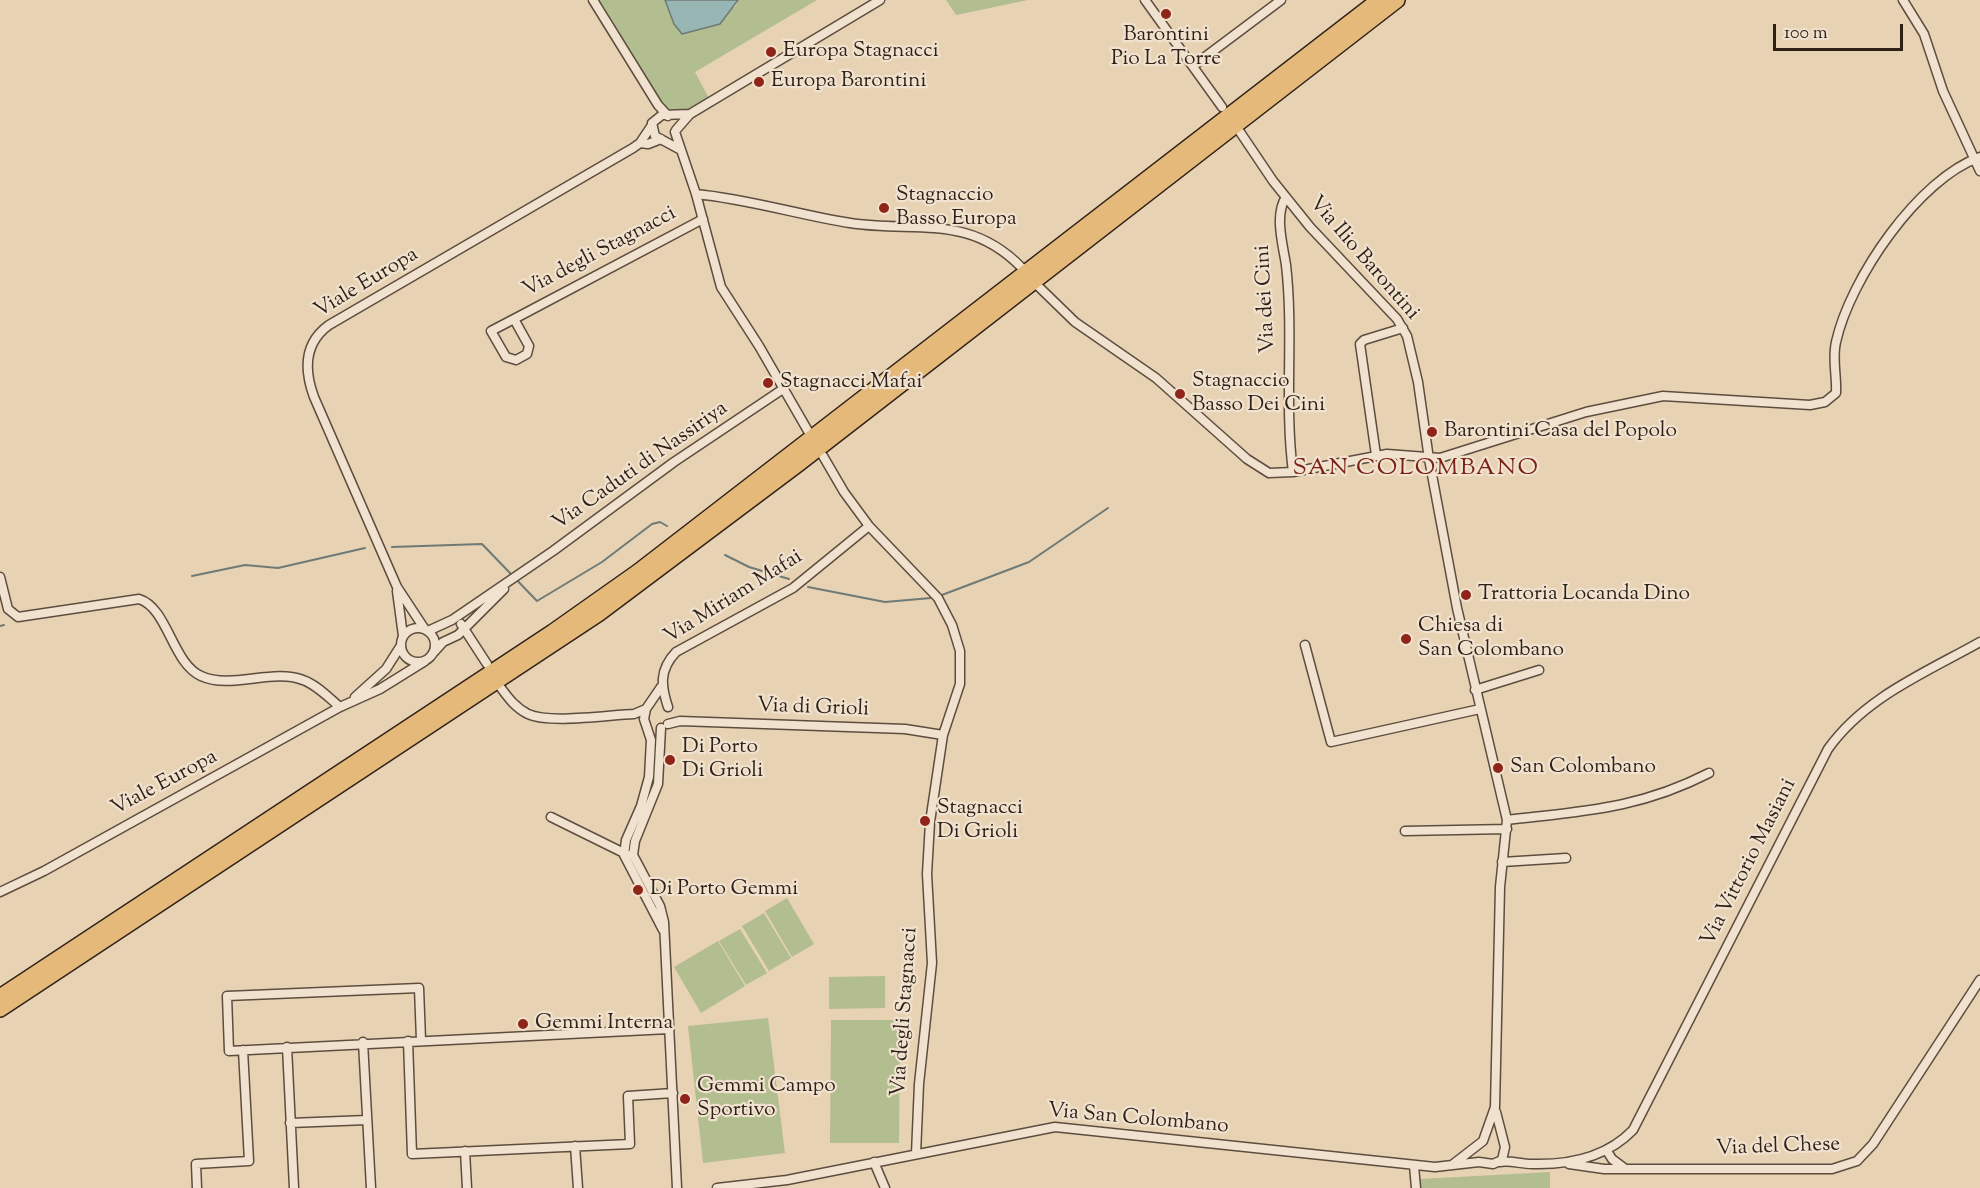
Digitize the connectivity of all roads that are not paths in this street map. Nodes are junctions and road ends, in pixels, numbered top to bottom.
1 (593, 0) edge
2 (880, 0) edge
3 (1145, 0) edge
4 (1281, 0) edge
5 (1378, 0) edge
6 (1397, 0) edge
7 (1903, 0) edge
8 (1193, 66) junction
9 (656, 102) junction
10 (1222, 106) dead end
11 (690, 114) junction
12 (669, 116) junction
13 (653, 122) junction
14 (675, 131) junction
15 (1240, 132) dead end
16 (662, 139) junction
17 (640, 143) junction
18 (680, 150) junction
19 (1976, 158) edge
20 (1979, 171) edge
21 (696, 194) junction
22 (1286, 197) junction
23 (703, 219) junction
24 (1022, 268) dead end
25 (1038, 286) dead end
26 (513, 319) junction
27 (1403, 328) junction
28 (783, 389) junction
29 (808, 431) dead end
30 (1376, 455) junction
31 (823, 456) dead end
32 (1429, 459) junction
33 (1293, 472) junction
34 (869, 526) junction
35 (520, 574) junction
36 (0, 577) edge
37 (397, 587) junction
38 (452, 620) junction
39 (464, 628) junction
40 (426, 630) junction
41 (403, 636) junction
42 (455, 637) junction
43 (1980, 642) edge
44 (1305, 645) dead end
45 (400, 647) junction
46 (476, 647) junction
47 (434, 652) junction
48 (424, 661) junction
49 (487, 664) dead end
50 (1539, 670) dead end
51 (661, 687) junction
52 (501, 688) dead end
53 (1475, 690) junction
54 (343, 706) junction
55 (648, 707) junction
56 (668, 709) junction
57 (1480, 709) junction
58 (634, 714) junction
59 (680, 721) junction
60 (647, 723) junction
61 (665, 726) junction
62 (943, 735) junction
63 (1709, 773) dead end
64 (551, 817) dead end
65 (1507, 824) junction
66 (1405, 831) dead end
67 (624, 852) junction
68 (633, 858) junction
69 (1566, 858) dead end
70 (1502, 862) junction
71 (0, 892) edge
72 (663, 930) junction
73 (1980, 980) edge
74 (0, 997) edge
75 (0, 1009) edge
76 (669, 1029) junction
77 (421, 1040) junction
78 (408, 1041) junction
79 (363, 1042) junction
80 (287, 1047) junction
81 (243, 1050) junction
82 (673, 1093) junction
83 (1495, 1107) junction
84 (367, 1120) junction
85 (290, 1123) junction
86 (1483, 1142) junction
87 (1504, 1145) junction
88 (575, 1146) junction
89 (465, 1151) junction
90 (1607, 1151) junction
91 (916, 1154) junction
92 (1596, 1155) junction
93 (1515, 1161) junction
94 (874, 1162) junction
95 (1498, 1162) junction
96 (1487, 1163) junction
97 (1565, 1163) junction
98 (1452, 1165) junction
99 (1414, 1166) junction
100 (1624, 1168) junction
101 (1597, 1169) junction
102 (197, 1188) edge
103 (294, 1188) edge
104 (370, 1188) edge
105 (467, 1188) edge
106 (578, 1188) edge
107 (677, 1188) edge
108 (717, 1188) edge
109 (885, 1188) edge
110 (1416, 1188) edge

1 - 9 street, Via degli Stagnacci
2 - 11 street
3 - 8 street
4 - 8 street
5 - 74 highway
6 - 75 highway
7 - 19 street
8 - 10 street
9 - 12 street, Via degli Stagnacci
9 - 13 street
11 - 12 street
11 - 14 street
12 - 13 street
12 - 14 street, Via degli Stagnacci
13 - 16 street
13 - 17 street, Viale Europa
14 - 16 street
14 - 18 street, Via degli Stagnacci
15 - 22 street, Via Ilio Barontini
16 - 17 street, Viale Europa
16 - 18 street
17 - 37 street, Viale Europa
18 - 21 street, Via degli Stagnacci
19 - 20 street
19 - 32 street
21 - 23 street, Via degli Stagnacci
21 - 24 street
22 - 27 street, Via Ilio Barontini
22 - 33 street, Via dei Cini
23 - 26 street, Via degli Stagnacci
23 - 28 street, Via degli Stagnacci
25 - 33 street
26 - 26 street, Via degli Stagnacci
27 - 30 street
27 - 32 street, Via Ilio Barontini
28 - 29 street, Via degli Stagnacci
28 - 35 street, Via Caduti di Nassiriya
30 - 32 street
30 - 33 street
31 - 34 street, Via degli Stagnacci
32 - 53 street
34 - 51 street, Via Miriam Mafai
34 - 62 street, Via degli Stagnacci
35 - 38 street, Via Caduti di Nassiriya
35 - 39 street, Via Caduti di Nassiriya
36 - 54 street
37 - 40 street, Viale Europa
37 - 41 street, Viale Europa
38 - 39 street
38 - 40 street, Via Caduti di Nassiriya
39 - 42 street, Via Caduti di Nassiriya
39 - 46 street
40 - 41 street
40 - 47 street
41 - 45 street
42 - 46 street
42 - 47 street, Via Caduti di Nassiriya
43 - 90 street, Via Vittorio Masiani
44 - 57 street
45 - 48 street
45 - 54 street, Viale Europa
46 - 49 street
47 - 48 street
48 - 54 street, Viale Europa
50 - 53 street
51 - 55 street, Via Miriam Mafai
51 - 56 street
52 - 58 street
53 - 57 street
54 - 71 street, Viale Europa
55 - 56 street
55 - 58 street
55 - 60 street
56 - 59 street
56 - 61 street
57 - 65 street
58 - 60 street
59 - 61 street, Via di Grioli
59 - 62 street, Via di Grioli
60 - 61 street
60 - 67 street
61 - 68 street
62 - 91 street, Via degli Stagnacci
63 - 65 street
64 - 67 street
65 - 66 street
65 - 70 street
67 - 68 street
67 - 72 street
68 - 72 street
69 - 70 street
70 - 83 street
72 - 76 street
73 - 100 street, Via del Chese
76 - 77 street
76 - 82 street
77 - 78 street
77 - 81 street
78 - 79 street
78 - 89 street
79 - 80 street
79 - 84 street
80 - 81 street
80 - 85 street
81 - 102 street
82 - 88 street
82 - 107 street
83 - 86 street
83 - 87 street
84 - 85 street
84 - 104 street
85 - 103 street
86 - 87 street
86 - 96 street
86 - 98 street
87 - 93 street
87 - 95 street
88 - 89 street
88 - 106 street
89 - 105 street
90 - 92 street, Via del Chese
90 - 100 street
91 - 94 street, Via San Colombano
91 - 99 street, Via San Colombano
92 - 97 street, Via del Chese
92 - 101 street
93 - 95 street, Via del Chese
93 - 97 street, Via del Chese
94 - 108 street, Via San Colombano
94 - 109 street
95 - 96 street, Via San Colombano
96 - 98 street, Via San Colombano
97 - 101 street, Via del Chese
98 - 99 street, Via San Colombano
99 - 110 street
100 - 101 street, Via del Chese

